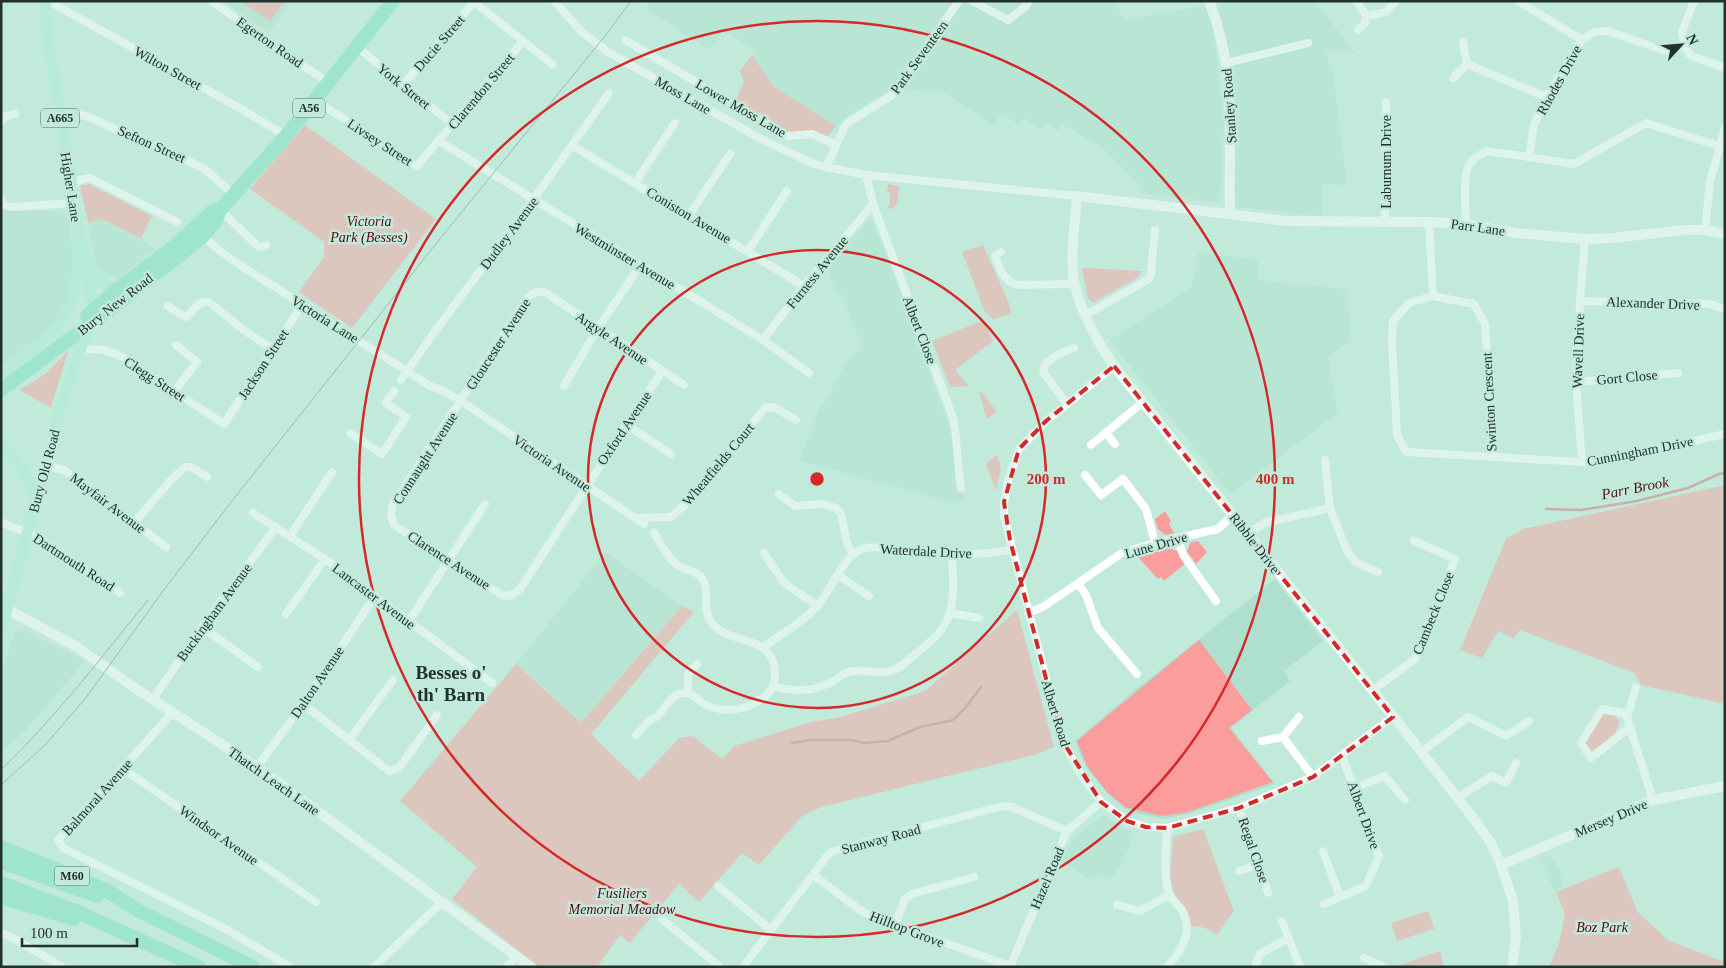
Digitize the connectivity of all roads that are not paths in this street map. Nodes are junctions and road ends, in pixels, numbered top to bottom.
1 (45, 1) edge
2 (49, 1) edge
3 (212, 1) edge
4 (554, 1) edge
5 (959, 1) edge
6 (972, 1) edge
7 (1029, 1) edge
8 (1209, 1) edge
9 (1357, 1) edge
10 (1396, 1) edge
11 (1518, 1) edge
12 (1694, 1) edge
13 (391, 2) edge
14 (473, 2) edge
15 (1366, 16) junction
16 (1358, 30) dead end
17 (625, 40) dead end
18 (1582, 40) junction
19 (523, 41) junction
20 (1464, 42) dead end
21 (1308, 44) dead end
22 (1684, 46) junction
23 (356, 47) junction
24 (1226, 63) junction
25 (553, 64) dead end
26 (1467, 64) junction
27 (1725, 68) edge
28 (1453, 78) dead end
29 (328, 82) junction
30 (403, 84) junction
31 (609, 93) dead end
32 (1546, 97) junction
33 (315, 100) junction
34 (1386, 102) dead end
35 (15, 114) dead end
36 (60, 119) junction
37 (1, 121) edge
38 (675, 123) dead end
39 (452, 124) junction
40 (1725, 128) edge
41 (286, 136) junction
42 (439, 141) junction
43 (836, 145) junction
44 (573, 146) junction
45 (1719, 146) junction
46 (730, 154) dead end
47 (1529, 157) junction
48 (826, 166) junction
49 (866, 175) junction
50 (71, 182) junction
51 (635, 182) junction
52 (787, 192) dead end
53 (234, 195) junction
54 (1077, 196) junction
55 (533, 200) junction
56 (2, 203) edge
57 (75, 203) junction
58 (873, 204) junction
59 (220, 210) junction
60 (1230, 214) junction
61 (689, 215) junction
62 (177, 222) dead end
63 (1385, 222) junction
64 (1429, 222) junction
65 (1466, 224) junction
66 (1155, 230) dead end
67 (1705, 230) junction
68 (199, 232) junction
69 (79, 234) junction
70 (1725, 234) edge
71 (1585, 239) junction
72 (266, 245) dead end
73 (748, 251) junction
74 (1001, 252) dead end
75 (640, 266) junction
76 (89, 270) junction
77 (1074, 284) junction
78 (804, 286) junction
79 (116, 290) junction
80 (539, 291) joint
81 (1433, 296) junction
82 (1580, 301) junction
83 (302, 305) junction
84 (168, 306) dead end
85 (1725, 309) edge
86 (1084, 314) junction
87 (91, 318) junction
88 (598, 328) junction
89 (763, 340) junction
90 (176, 345) dead end
91 (1074, 348) dead end
92 (272, 349) junction
93 (81, 350) junction
94 (1114, 366) junction
95 (662, 371) junction
96 (407, 372) junction
97 (809, 373) dead end
98 (1678, 373) dead end
99 (5, 377) edge
100 (402, 380) dead end
101 (1576, 382) junction
102 (564, 386) dead end
103 (684, 386) dead end
104 (1, 390) edge
105 (394, 391) dead end
106 (174, 392) junction
107 (461, 401) junction
108 (1143, 402) junction
109 (1067, 404) junction
110 (796, 420) dead end
111 (224, 424) joint
112 (627, 424) junction
113 (1106, 432) junction
114 (350, 433) dead end
115 (1725, 434) edge
116 (1, 443) edge
117 (1115, 444) dead end
118 (1091, 445) dead end
119 (671, 454) dead end
120 (1494, 457) junction
121 (1325, 460) dead end
122 (1582, 462) junction
123 (46, 466) junction
124 (332, 472) dead end
125 (27, 475) junction
126 (1085, 475) dead end
127 (207, 477) dead end
128 (586, 486) junction
129 (961, 488) dead end
130 (779, 494) dead end
131 (36, 499) junction
132 (485, 504) dead end
133 (1330, 508) junction
134 (253, 513) dead end
135 (391, 515) joint
136 (1233, 515) junction
137 (635, 518) junction
138 (1, 522) edge
139 (134, 523) junction
140 (644, 524) dead end
141 (276, 527) junction
142 (28, 532) junction
143 (654, 533) dead end
144 (1248, 534) junction
145 (290, 536) junction
146 (1178, 538) junction
147 (1414, 541) dead end
148 (1154, 543) junction
149 (166, 547) dead end
150 (1012, 550) junction
151 (764, 553) dead end
152 (952, 554) junction
153 (853, 555) junction
154 (325, 559) junction
155 (448, 559) junction
156 (1378, 572) dead end
157 (838, 575) junction
158 (1078, 583) junction
159 (120, 593) dead end
160 (513, 595) joint
161 (375, 596) junction
162 (869, 596) dead end
163 (1216, 601) dead end
164 (818, 606) junction
165 (4, 609) edge
166 (950, 613) junction
167 (1028, 613) junction
168 (286, 614) dead end
169 (979, 618) dead end
170 (409, 621) junction
171 (202, 627) junction
172 (2, 629) edge
173 (764, 648) junction
174 (697, 664) dead end
175 (258, 667) dead end
176 (1137, 674) dead end
177 (393, 680) dead end
178 (492, 683) dead end
179 (773, 686) junction
180 (1636, 687) dead end
181 (1373, 690) junction
182 (688, 692) junction
183 (153, 699) junction
184 (303, 704) junction
185 (173, 712) junction
186 (1628, 714) junction
187 (437, 715) dead end
188 (1299, 717) dead end
189 (1393, 717) junction
190 (1529, 721) dead end
191 (1630, 727) junction
192 (636, 735) dead end
193 (1283, 737) junction
194 (348, 740) junction
195 (1262, 740) dead end
196 (1421, 752) junction
197 (1342, 756) junction
198 (1516, 763) dead end
199 (258, 767) junction
200 (122, 768) junction
201 (1313, 777) junction
202 (1725, 786) edge
203 (1354, 788) junction
204 (1457, 798) junction
205 (1404, 800) dead end
206 (1653, 800) junction
207 (1101, 802) junction
208 (1239, 808) junction
209 (1167, 828) junction
210 (1067, 831) junction
211 (1, 847) edge
212 (1323, 851) dead end
213 (1, 862) edge
214 (1259, 864) junction
215 (1501, 865) junction
216 (1239, 871) dead end
217 (813, 875) junction
218 (974, 877) dead end
219 (1, 883) edge
220 (718, 886) dead end
221 (1268, 893) dead end
222 (1169, 895) junction
223 (1, 897) edge
224 (1340, 897) junction
225 (443, 901) junction
226 (316, 902) dead end
227 (1324, 904) dead end
228 (1117, 905) dead end
229 (139, 910) junction
230 (662, 919) dead end
231 (1282, 921) dead end
232 (895, 926) junction
233 (771, 930) junction
234 (1, 932) edge
235 (132, 935) junction
236 (1288, 938) junction
237 (516, 955) junction
238 (1364, 958) dead end
239 (1010, 966) edge
240 (62, 967) edge
241 (199, 967) edge
242 (253, 967) edge
243 (290, 967) edge
244 (374, 967) edge
245 (507, 967) edge
246 (531, 967) edge
247 (720, 967) edge
248 (743, 967) edge
249 (1168, 967) edge
250 (1255, 967) edge
251 (1300, 967) edge
252 (1384, 967) edge
253 (1512, 967) edge

1 - 36 main road, Higher Lane / A665
2 - 41 street, Wilton Street
3 - 29 street, Egerton Road
4 - 48 street, Moss Lane
5 - 43 street, Park Seventeen
6 - 7 street
8 - 24 street, Stanley Road
9 - 15 street
10 - 15 street
11 - 18 street
12 - 22 street
13 - 23 highway, Bury New Road / A56
14 - 19 street
14 - 30 street, Ducie Street
15 - 16 street
17 - 43 street, Lower Moss Lane
18 - 22 street, Rhodes Drive
18 - 32 street, Rhodes Drive
19 - 25 street
19 - 39 street, Clarendon Street
20 - 26 street
21 - 24 street
22 - 27 street
23 - 29 highway, Bury New Road / A56
23 - 30 street, York Street
24 - 60 street, Stanley Road
26 - 28 street
26 - 32 street
29 - 33 highway, Bury New Road / A56
30 - 39 street, York Street
31 - 44 street, Dudley Avenue
32 - 47 street, Rhodes Drive
33 - 41 highway, Bury New Road / A56
33 - 42 street, Livsey Street
34 - 63 street, Laburnum Drive
35 - 37 street
36 - 50 main road, Higher Lane / A665
36 - 53 street, Sefton Street
38 - 51 street
39 - 42 street, Clarendon Street
40 - 45 street
41 - 53 highway, Bury New Road / A56
42 - 55 street, Westminster Avenue
43 - 48 street, Park Seventeen
44 - 51 street, Coniston Avenue
44 - 55 street, Dudley Avenue
45 - 47 street
45 - 67 street
46 - 61 street
47 - 65 street
48 - 49 street
49 - 54 street
49 - 58 street, Albert Close
50 - 57 main road, Higher Lane / A665
50 - 62 street
51 - 61 street, Coniston Avenue
52 - 73 street
53 - 59 highway, Bury New Road / A56
54 - 60 street, Parr Lane
54 - 77 street, Ribble Drive
55 - 75 street, Westminster Avenue
55 - 96 street, Dudley Avenue
56 - 57 street
57 - 69 main road, Higher Lane / A665
58 - 78 street, Furness Avenue
58 - 129 street, Albert Close
59 - 68 highway, Bury New Road / A56
59 - 72 street
60 - 63 street, Parr Lane
61 - 73 street, Coniston Avenue
63 - 64 street, Parr Lane
64 - 65 street, Parr Lane
64 - 81 street
65 - 71 street, Parr Lane
66 - 86 street
67 - 70 street, Parr Lane
67 - 71 street, Parr Lane
68 - 79 highway, Bury New Road / A56
68 - 83 street, Victoria Lane
68 - 87 highway, Bury New Road / A56
69 - 76 main road, Higher Lane / A665
69 - 99 main road
71 - 82 street, Wavell Drive
73 - 78 street, Coniston Avenue
74 - 77 street
75 - 88 street
75 - 89 street, Westminster Avenue
76 - 79 main road
76 - 87 main road, Higher Lane / A665
77 - 86 street, Ribble Drive
78 - 89 street, Furness Avenue
79 - 87 highway, Bury New Road / A56
80 - 88 street, Argyle Avenue
80 - 107 street, Gloucester Avenue
81 - 120 street, Swinton Crescent
81 - 120 street, Swinton Crescent
82 - 85 street, Alexander Drive
82 - 101 street, Wavell Drive
83 - 92 street, Jackson Street
83 - 96 street, Victoria Lane
84 - 92 street
86 - 94 street, Ribble Drive
87 - 93 main road, Bury Old Road / A665
87 - 99 highway, Bury New Road / A56
87 - 104 highway, Bury New Road / A56
88 - 95 street, Argyle Avenue
88 - 102 street
89 - 97 street, Westminster Avenue
90 - 106 street
91 - 109 street
92 - 111 street, Jackson Street
93 - 106 street, Clegg Street
93 - 123 main road, Bury Old Road / A665
94 - 108 street, Ribble Drive
94 - 109 street, Albert Road
95 - 103 street, Argyle Avenue
95 - 112 street, Oxford Avenue
96 - 100 street, Dudley Avenue
96 - 107 street, Victoria Lane
98 - 101 street, Gort Close
101 - 122 street, Wavell Drive
105 - 114 street
106 - 111 street, Clegg Street
107 - 128 street, Victoria Avenue
107 - 135 street, Connaught Avenue
108 - 113 street
108 - 136 street, Ribble Drive
109 - 150 street, Albert Road
110 - 137 street, Wheatfields Court
112 - 119 street
112 - 128 street, Oxford Avenue
113 - 117 street
113 - 118 street
115 - 122 street, Cunningham Drive
116 - 125 main road
120 - 122 street, Cunningham Drive
121 - 133 street
123 - 125 main road
123 - 131 main road, Bury Old Road / A665
123 - 139 street, Mayfair Avenue
124 - 145 street
125 - 131 main road
126 - 148 street
127 - 139 street
128 - 137 street, Victoria Avenue
128 - 160 street, Oxford Avenue
130 - 153 street
131 - 142 main road, Bury Old Road / A665
132 - 155 street
133 - 144 street
133 - 156 street
134 - 141 street, Lancaster Avenue
135 - 155 street, Clarence Avenue
136 - 144 street, Ribble Drive
136 - 146 street, Lune Drive
137 - 140 street, Victoria Avenue
138 - 142 street, Dartmouth Road
139 - 149 street, Mayfair Avenue
141 - 145 street, Lancaster Avenue
141 - 171 street, Buckingham Avenue
142 - 159 street, Dartmouth Road
142 - 165 main road, Bury Old Road / A665
143 - 173 street
144 - 181 street, Ribble Drive
145 - 154 street, Lancaster Avenue
146 - 148 street, Lune Drive
146 - 163 street
147 - 181 street, Cambeck Close
148 - 158 street, Lune Drive
150 - 152 street, Waterdale Drive
150 - 167 street, Albert Road
151 - 164 street
152 - 153 street, Waterdale Drive
152 - 166 street
153 - 157 street
154 - 161 street, Lancaster Avenue
154 - 168 street
155 - 160 street, Clarence Avenue
155 - 170 street
157 - 162 street
157 - 164 street
158 - 167 street, Lune Drive
158 - 176 street
161 - 170 street, Lancaster Avenue
161 - 184 street, Dalton Avenue
164 - 173 street
165 - 172 main road, Bury Old Road / A665
165 - 183 street, Thatch Leach Lane
166 - 169 street
166 - 179 street
167 - 207 street, Albert Road
170 - 178 street, Lancaster Avenue
171 - 175 street
171 - 183 street, Buckingham Avenue
173 - 179 street
174 - 182 street
177 - 194 street
179 - 182 street
180 - 186 street
181 - 189 street, Ribble Drive
182 - 192 street
183 - 185 street, Thatch Leach Lane
184 - 194 street
184 - 199 street, Dalton Avenue
185 - 199 street, Thatch Leach Lane
185 - 200 street, Balmoral Avenue
186 - 191 street
186 - 191 street
187 - 194 street
188 - 193 street
189 - 196 street, Ribble Drive
189 - 197 street, Albert Road
190 - 196 street
191 - 206 street
193 - 195 street
193 - 201 street
196 - 204 street, Ribble Drive
197 - 201 street, Albert Road
197 - 203 street, Albert Drive
198 - 204 street
199 - 225 street, Thatch Leach Lane
200 - 226 street, Windsor Avenue
200 - 243 street, Balmoral Avenue
201 - 208 street, Albert Road
202 - 206 street, Mersey Drive
203 - 205 street
203 - 224 street, Albert Drive
204 - 215 street, Ribble Drive
206 - 215 street, Mersey Drive
207 - 209 street, Albert Road
207 - 210 street, Hazel Road
208 - 209 street, Albert Road
208 - 214 street, Regal Close
209 - 222 street
210 - 217 street, Stanway Road
210 - 239 street, Hazel Road
211 - 229 highway, M60
212 - 224 street
213 - 229 highway, M60
214 - 216 street
214 - 221 street, Regal Close
215 - 253 street, Ribble Drive
217 - 232 street, Hilltop Grove
217 - 233 street, Stanway Road
218 - 232 street
219 - 235 highway, M60
220 - 233 street
222 - 228 street
222 - 249 street
223 - 235 highway, M60
224 - 227 street, Albert Drive
225 - 237 street, Thatch Leach Lane
225 - 244 street
229 - 242 highway, M60
230 - 247 street
231 - 236 street
232 - 239 street, Hilltop Grove
233 - 248 street, Stanway Road
234 - 240 street
235 - 241 highway, M60
236 - 250 street
236 - 251 street
237 - 245 street
237 - 246 street, Thatch Leach Lane
238 - 252 street

